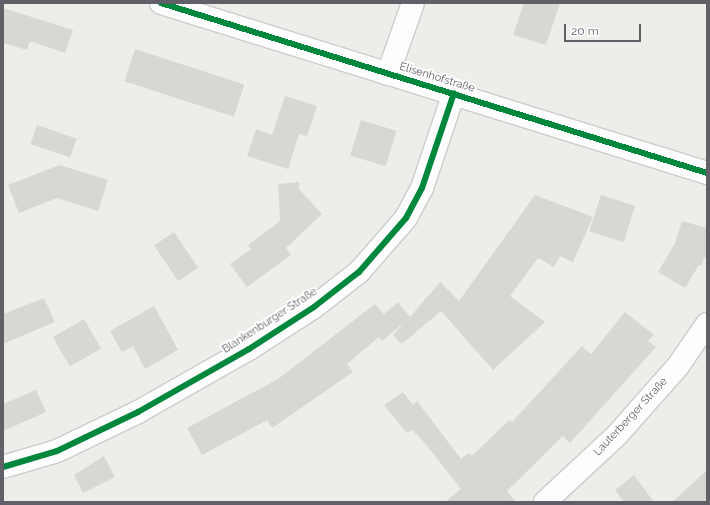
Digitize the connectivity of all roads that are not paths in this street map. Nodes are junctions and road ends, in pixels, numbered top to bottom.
1 (161, 3) edge
2 (413, 3) edge
3 (388, 74) junction
4 (454, 94) junction
5 (707, 172) edge
6 (707, 324) edge
7 (3, 467) edge
8 (545, 502) edge

1 - 3 street, Elisenhofstraße
2 - 3 street
3 - 4 street, Elisenhofstraße
4 - 5 street, Elisenhofstraße
4 - 7 street, Blankenburger Straße
6 - 8 street, Lauterberger Straße

